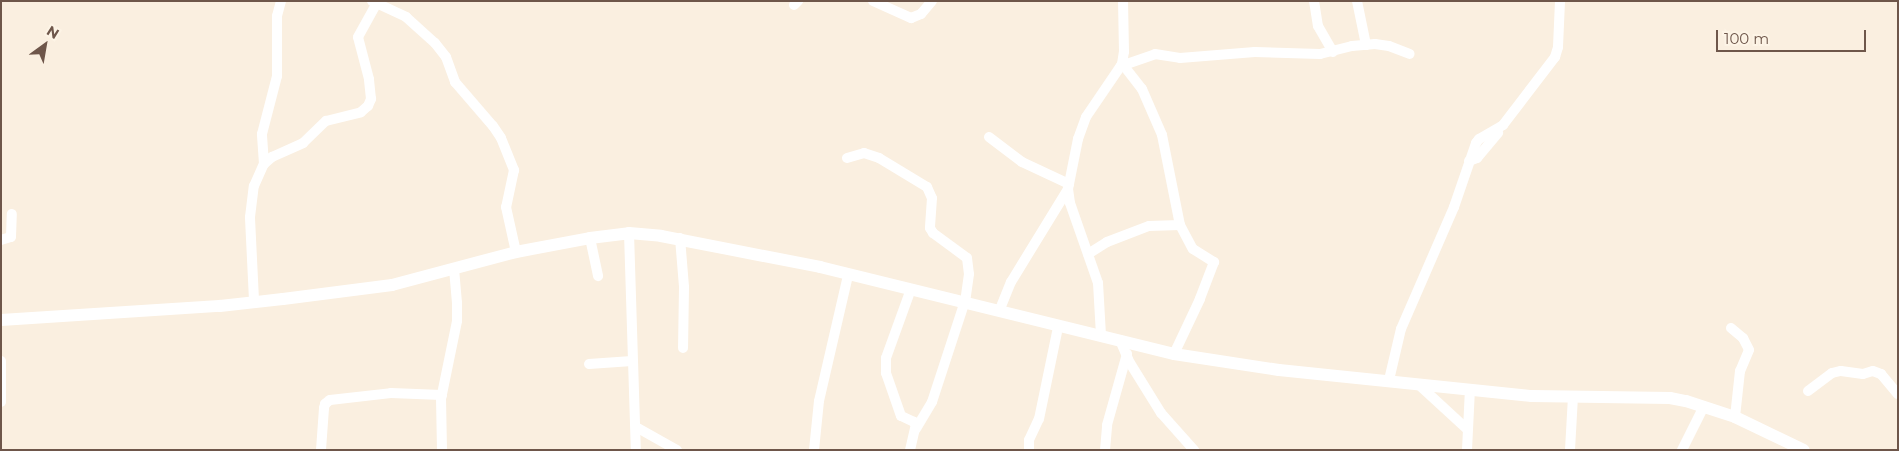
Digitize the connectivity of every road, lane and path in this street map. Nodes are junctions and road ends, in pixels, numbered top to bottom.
1 (281, 1) edge
2 (873, 1) edge
3 (932, 1) edge
4 (1123, 1) edge
5 (1314, 1) edge
6 (1357, 1) edge
7 (1560, 1) edge
8 (374, 2) edge
9 (1366, 45) junction
10 (1333, 52) junction
11 (1410, 54) dead end
12 (1123, 66) junction
13 (989, 137) dead end
14 (847, 158) dead end
15 (264, 164) junction
16 (1068, 186) junction
17 (12, 214) dead end
18 (1180, 225) junction
19 (629, 234) junction
20 (590, 238) junction
21 (680, 238) junction
22 (1, 240) edge
23 (516, 252) junction
24 (1088, 254) junction
25 (454, 270) junction
26 (848, 275) junction
27 (598, 276) dead end
28 (911, 289) junction
29 (254, 300) junction
30 (965, 301) junction
31 (1000, 309) junction
32 (1, 320) edge
33 (1058, 327) junction
34 (1731, 328) dead end
35 (1101, 336) junction
36 (1120, 340) junction
37 (683, 348) dead end
38 (1127, 354) junction
39 (1174, 354) junction
40 (1, 360) edge
41 (632, 361) junction
42 (589, 364) dead end
43 (1389, 380) junction
44 (1418, 384) junction
45 (1470, 390) junction
46 (1808, 391) dead end
47 (1898, 394) edge
48 (442, 395) junction
49 (1572, 397) junction
50 (1, 402) edge
51 (1704, 406) junction
52 (1735, 417) junction
53 (636, 427) junction
54 (916, 429) junction
55 (1467, 429) junction
56 (1182, 446) edge
57 (321, 450) edge
58 (442, 450) edge
59 (636, 450) edge
60 (677, 450) edge
61 (814, 450) edge
62 (910, 450) edge
63 (1029, 450) edge
64 (1105, 450) edge
65 (1194, 450) edge
66 (1467, 450) edge
67 (1570, 450) edge
68 (1682, 450) edge
69 (1804, 450) edge

1 - 15 street
2 - 3 street
4 - 12 street
5 - 10 street
6 - 9 street
7 - 43 street
8 - 15 street
8 - 23 street
9 - 10 street
9 - 11 street
10 - 12 street
12 - 16 street
12 - 18 street
13 - 16 street
14 - 30 street
15 - 29 street
16 - 24 street
16 - 31 street
17 - 22 street
18 - 24 street
18 - 39 street
19 - 20 street
19 - 21 street
19 - 41 street
20 - 23 street
20 - 27 street
21 - 26 street
21 - 37 street
23 - 25 street
24 - 35 street
25 - 29 street
25 - 48 street
26 - 28 street
26 - 61 street
28 - 30 street
28 - 54 street
29 - 32 street
30 - 31 street
30 - 54 street
31 - 33 street
33 - 35 street
33 - 63 street
34 - 52 street
35 - 36 street
36 - 38 street
36 - 39 street
38 - 56 street
38 - 64 street
39 - 43 street
40 - 50 street
41 - 42 street
41 - 53 street
43 - 44 street
44 - 45 street
44 - 55 street
45 - 49 street
45 - 55 street
46 - 47 street
48 - 57 street
48 - 58 street
49 - 51 street
49 - 67 street
51 - 52 street
51 - 68 street
52 - 69 street
53 - 59 street
53 - 60 street
54 - 62 street
55 - 66 street
56 - 65 street

